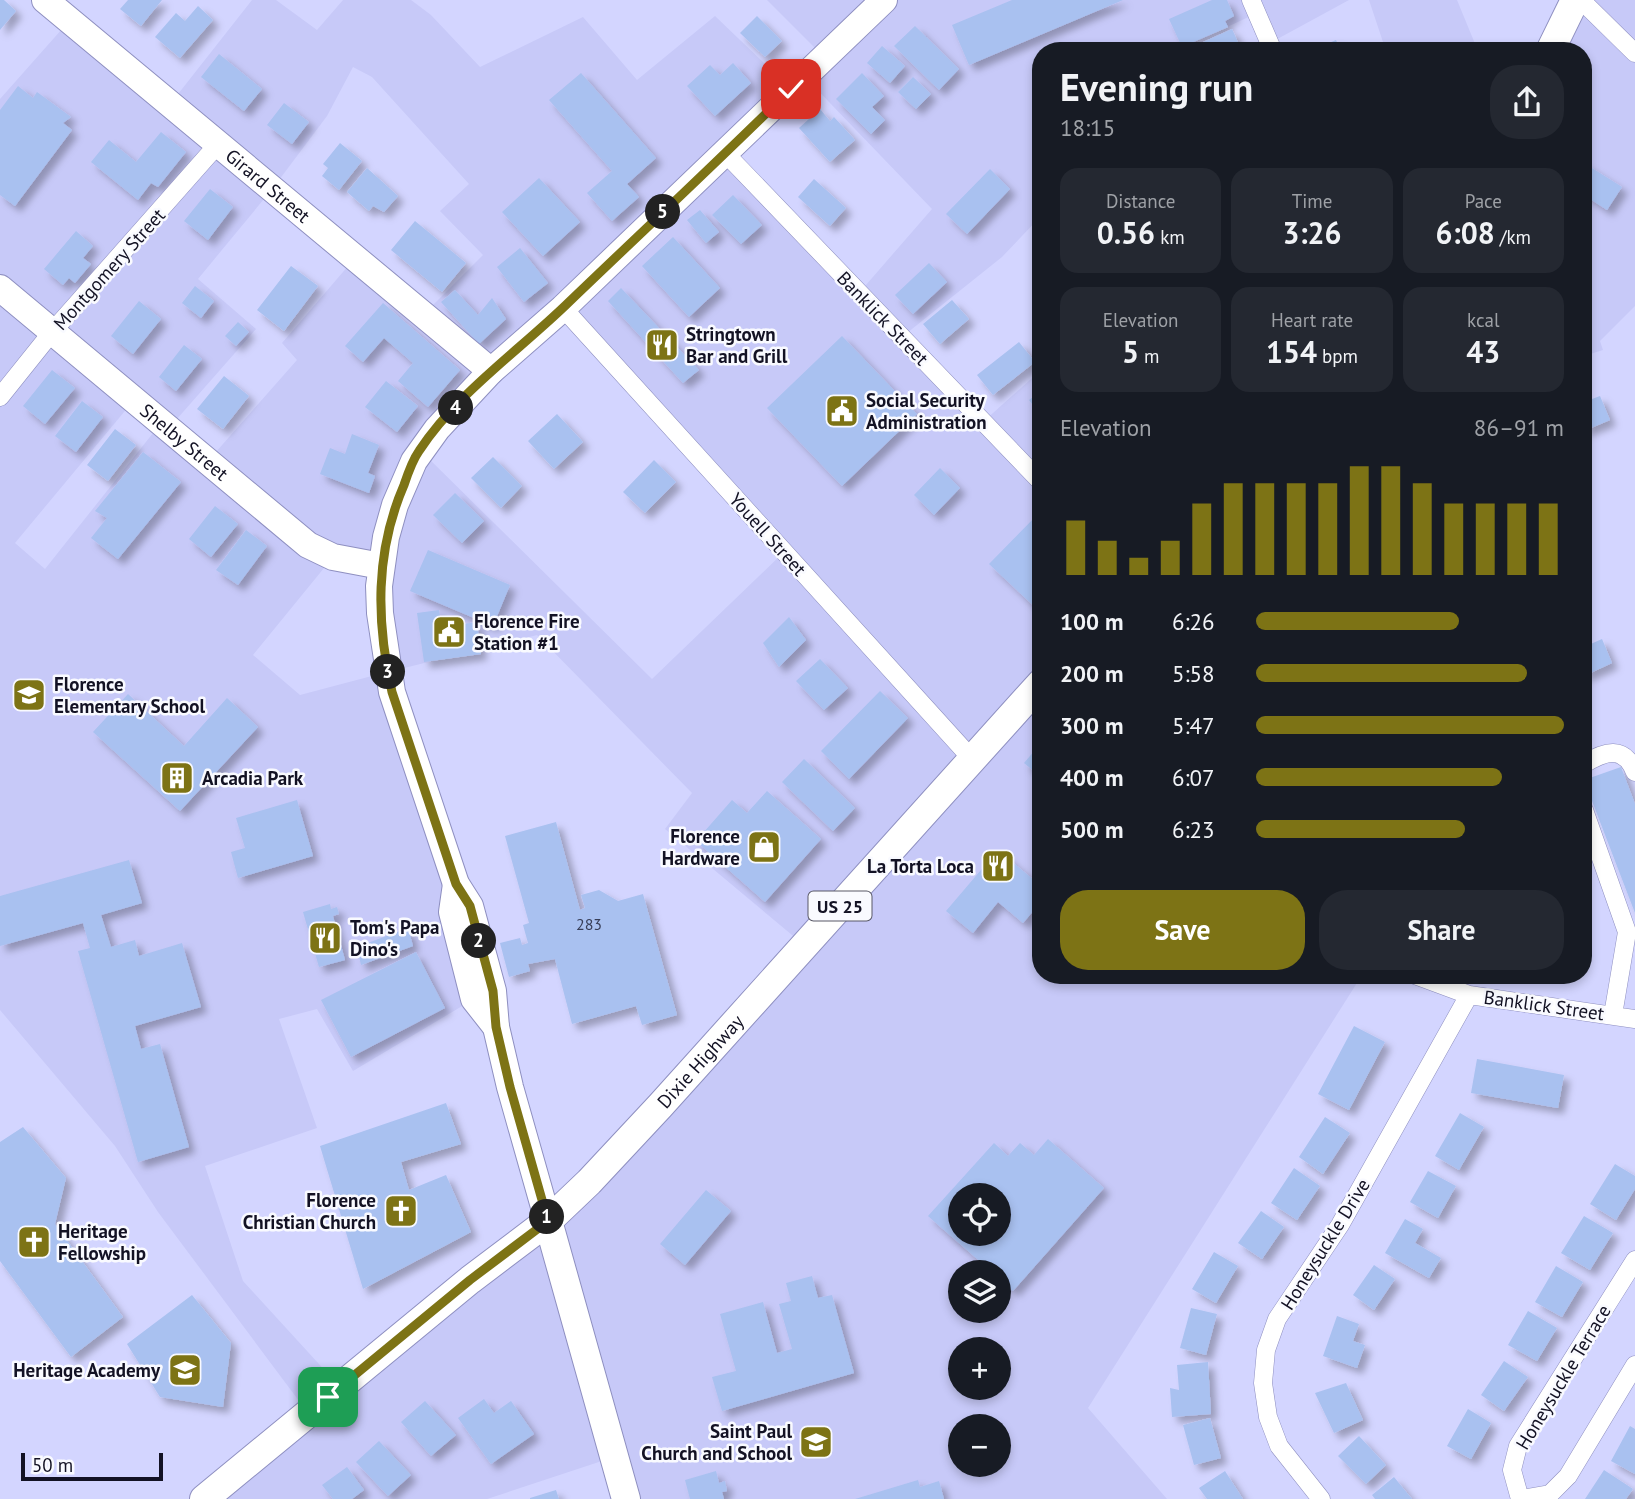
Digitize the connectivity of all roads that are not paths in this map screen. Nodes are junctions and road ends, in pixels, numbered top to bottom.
1 (45, 0) edge
2 (884, 0) edge
3 (1251, 0) edge
4 (1575, 0) edge
5 (1581, 0) edge
6 (1269, 42) edge
7 (1554, 42) edge
8 (1635, 52) edge
9 (219, 143) junction
10 (725, 153) junction
11 (0, 288) edge
12 (564, 308) junction
13 (52, 332) junction
14 (491, 371) junction
15 (0, 397) edge
16 (1032, 473) edge
17 (381, 566) junction
18 (1032, 692) edge
19 (972, 759) junction
20 (1592, 760) edge
21 (1635, 772) edge
22 (1592, 830) edge
23 (1631, 930) edge
24 (1439, 984) edge
25 (1469, 995) junction
26 (1613, 1015) junction
27 (1635, 1018) edge
28 (548, 1221) junction
29 (1635, 1260) edge
30 (1635, 1365) edge
31 (204, 1499) edge
32 (626, 1499) edge
33 (1321, 1499) edge
34 (1521, 1499) edge

1 - 9 street, Girard Street
2 - 10 street
3 - 6 street
4 - 7 main road
5 - 8 street
9 - 13 street, Montgomery Street
9 - 14 street, Girard Street
10 - 12 street
10 - 16 street, Banklick Street
11 - 13 street, Shelby Street
12 - 14 street
12 - 19 street, Youell Street
13 - 15 street, Montgomery Street
13 - 17 street, Shelby Street
14 - 17 street
17 - 28 street
18 - 19 main road, Dixie Highway / US 25
19 - 28 main road, Dixie Highway / US 25
20 - 21 street
22 - 23 street
23 - 26 street
24 - 25 street, Banklick Street
25 - 26 street, Banklick Street
25 - 33 street, Honeysuckle Drive
26 - 27 street, Banklick Street
28 - 31 main road, Dixie Highway
28 - 32 main road
29 - 34 street, Honeysuckle Terrace
30 - 34 street, Honeysuckle Terrace

